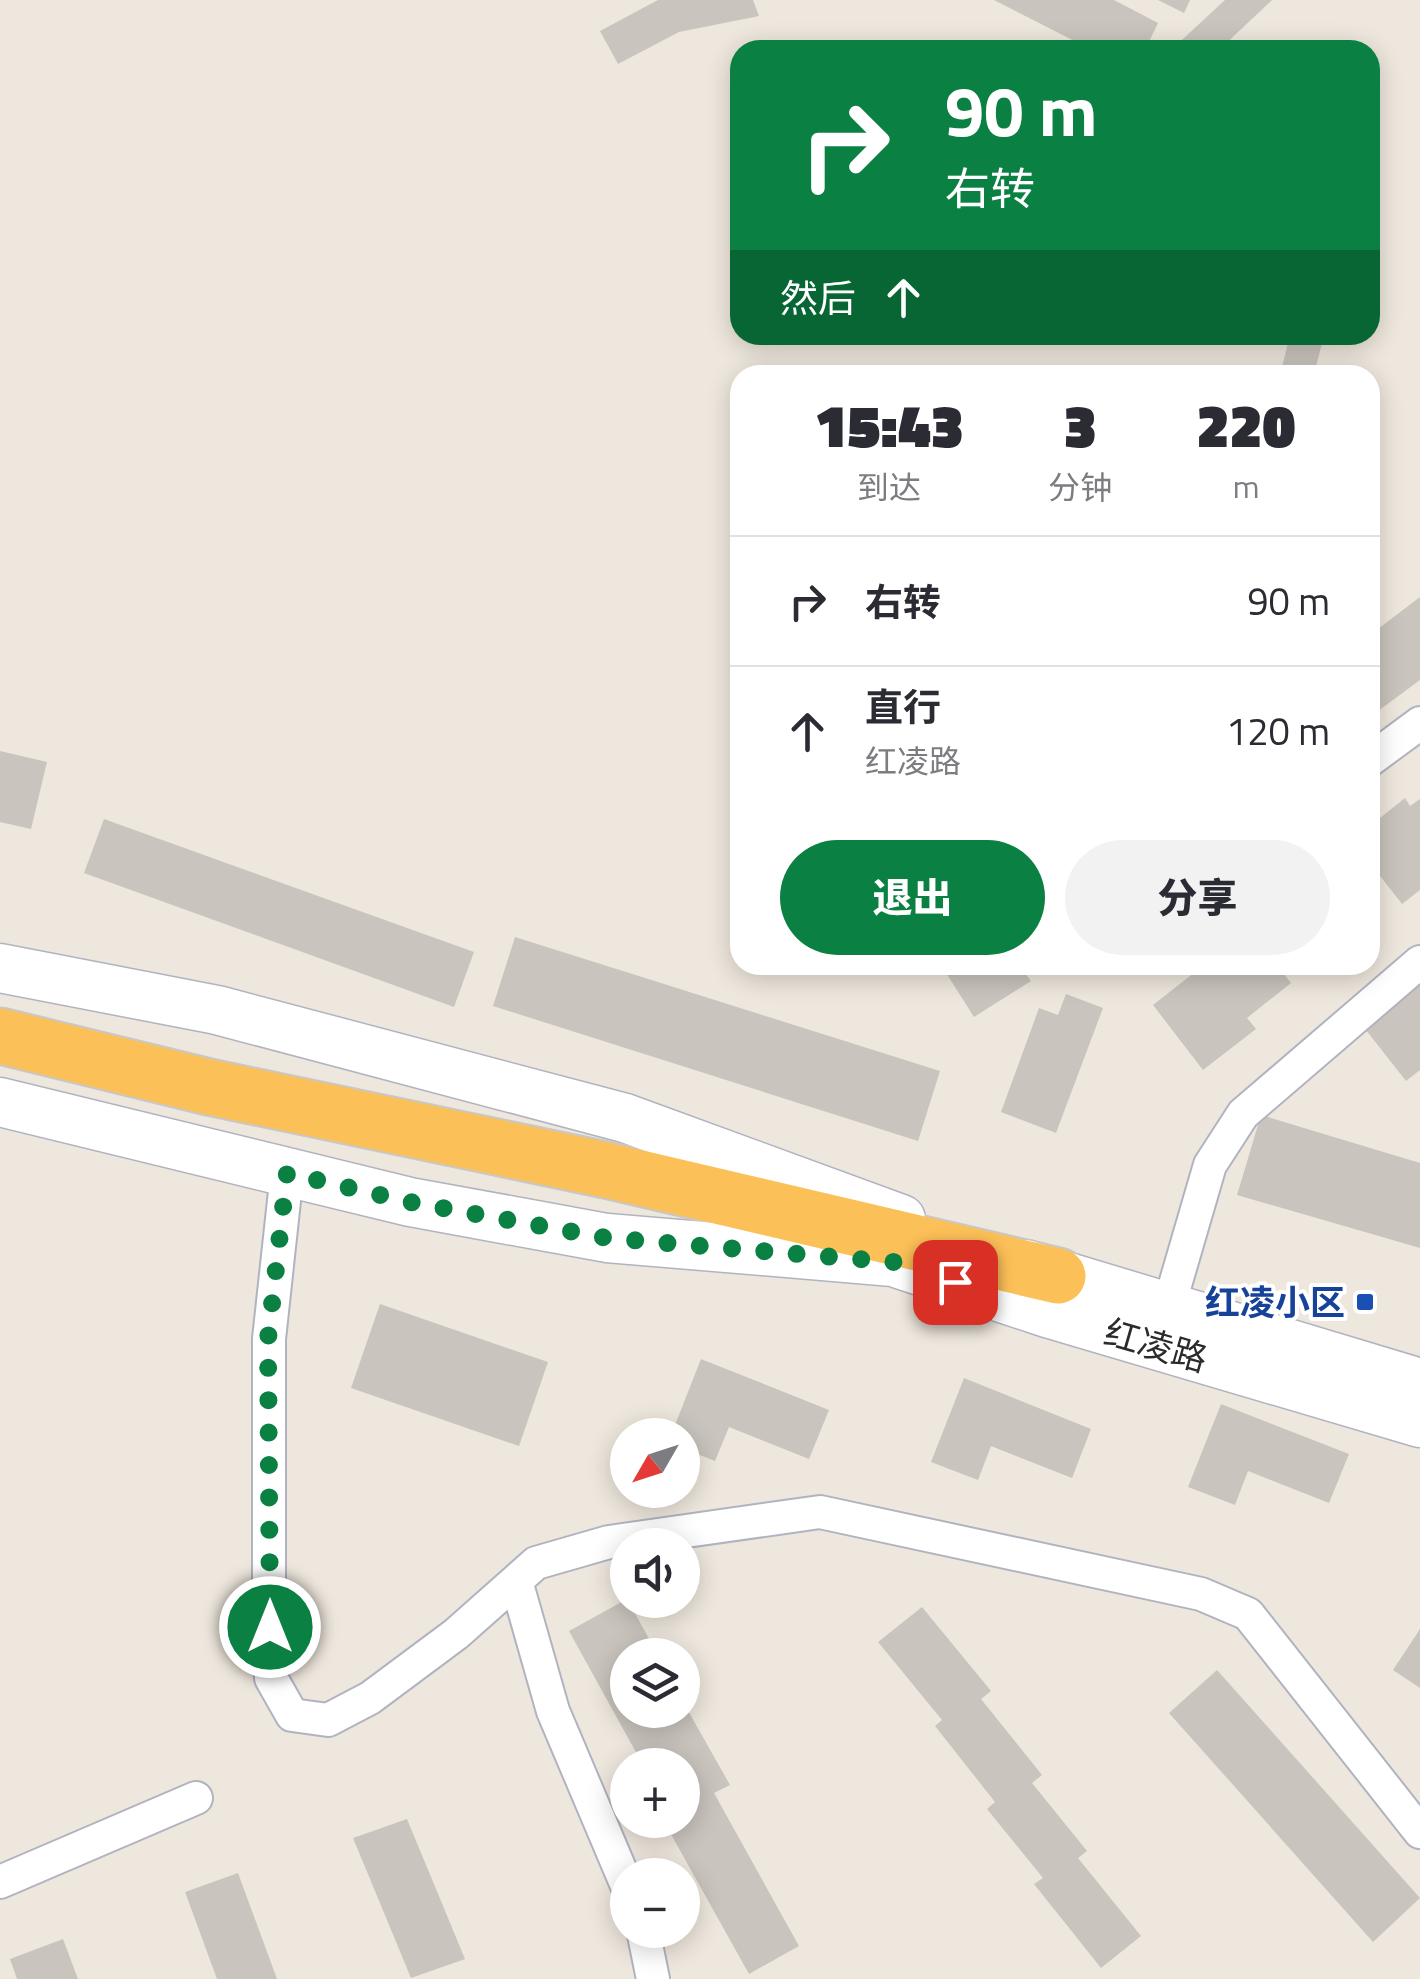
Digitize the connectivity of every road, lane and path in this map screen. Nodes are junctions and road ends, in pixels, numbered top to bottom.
1 (1420, 724) edge
2 (1380, 753) edge
3 (1420, 962) edge
4 (0, 968) edge
5 (0, 1019) edge
6 (0, 1036) edge
7 (209, 1087) junction
8 (0, 1102) edge
9 (606, 1170) junction
10 (287, 1173) junction
11 (894, 1262) junction
12 (1058, 1276) junction
13 (1168, 1309) junction
14 (1420, 1383) edge
15 (1420, 1423) edge
16 (516, 1582) junction
17 (196, 1798) dead end
18 (1420, 1832) edge
19 (615, 1858) edge
20 (0, 1882) edge
21 (647, 1948) edge
22 (653, 1979) edge

1 - 2 street
3 - 13 street
4 - 12 main road, 红凌路
5 - 7 highway
6 - 7 highway
7 - 9 highway
8 - 10 main road, 红凌路
9 - 11 highway
9 - 12 highway
10 - 11 main road, 红凌路
10 - 16 street
11 - 15 main road, 红凌路
12 - 13 main road, 红凌路
13 - 14 main road, 红凌路
16 - 18 street
16 - 19 street
17 - 20 street
21 - 22 street

